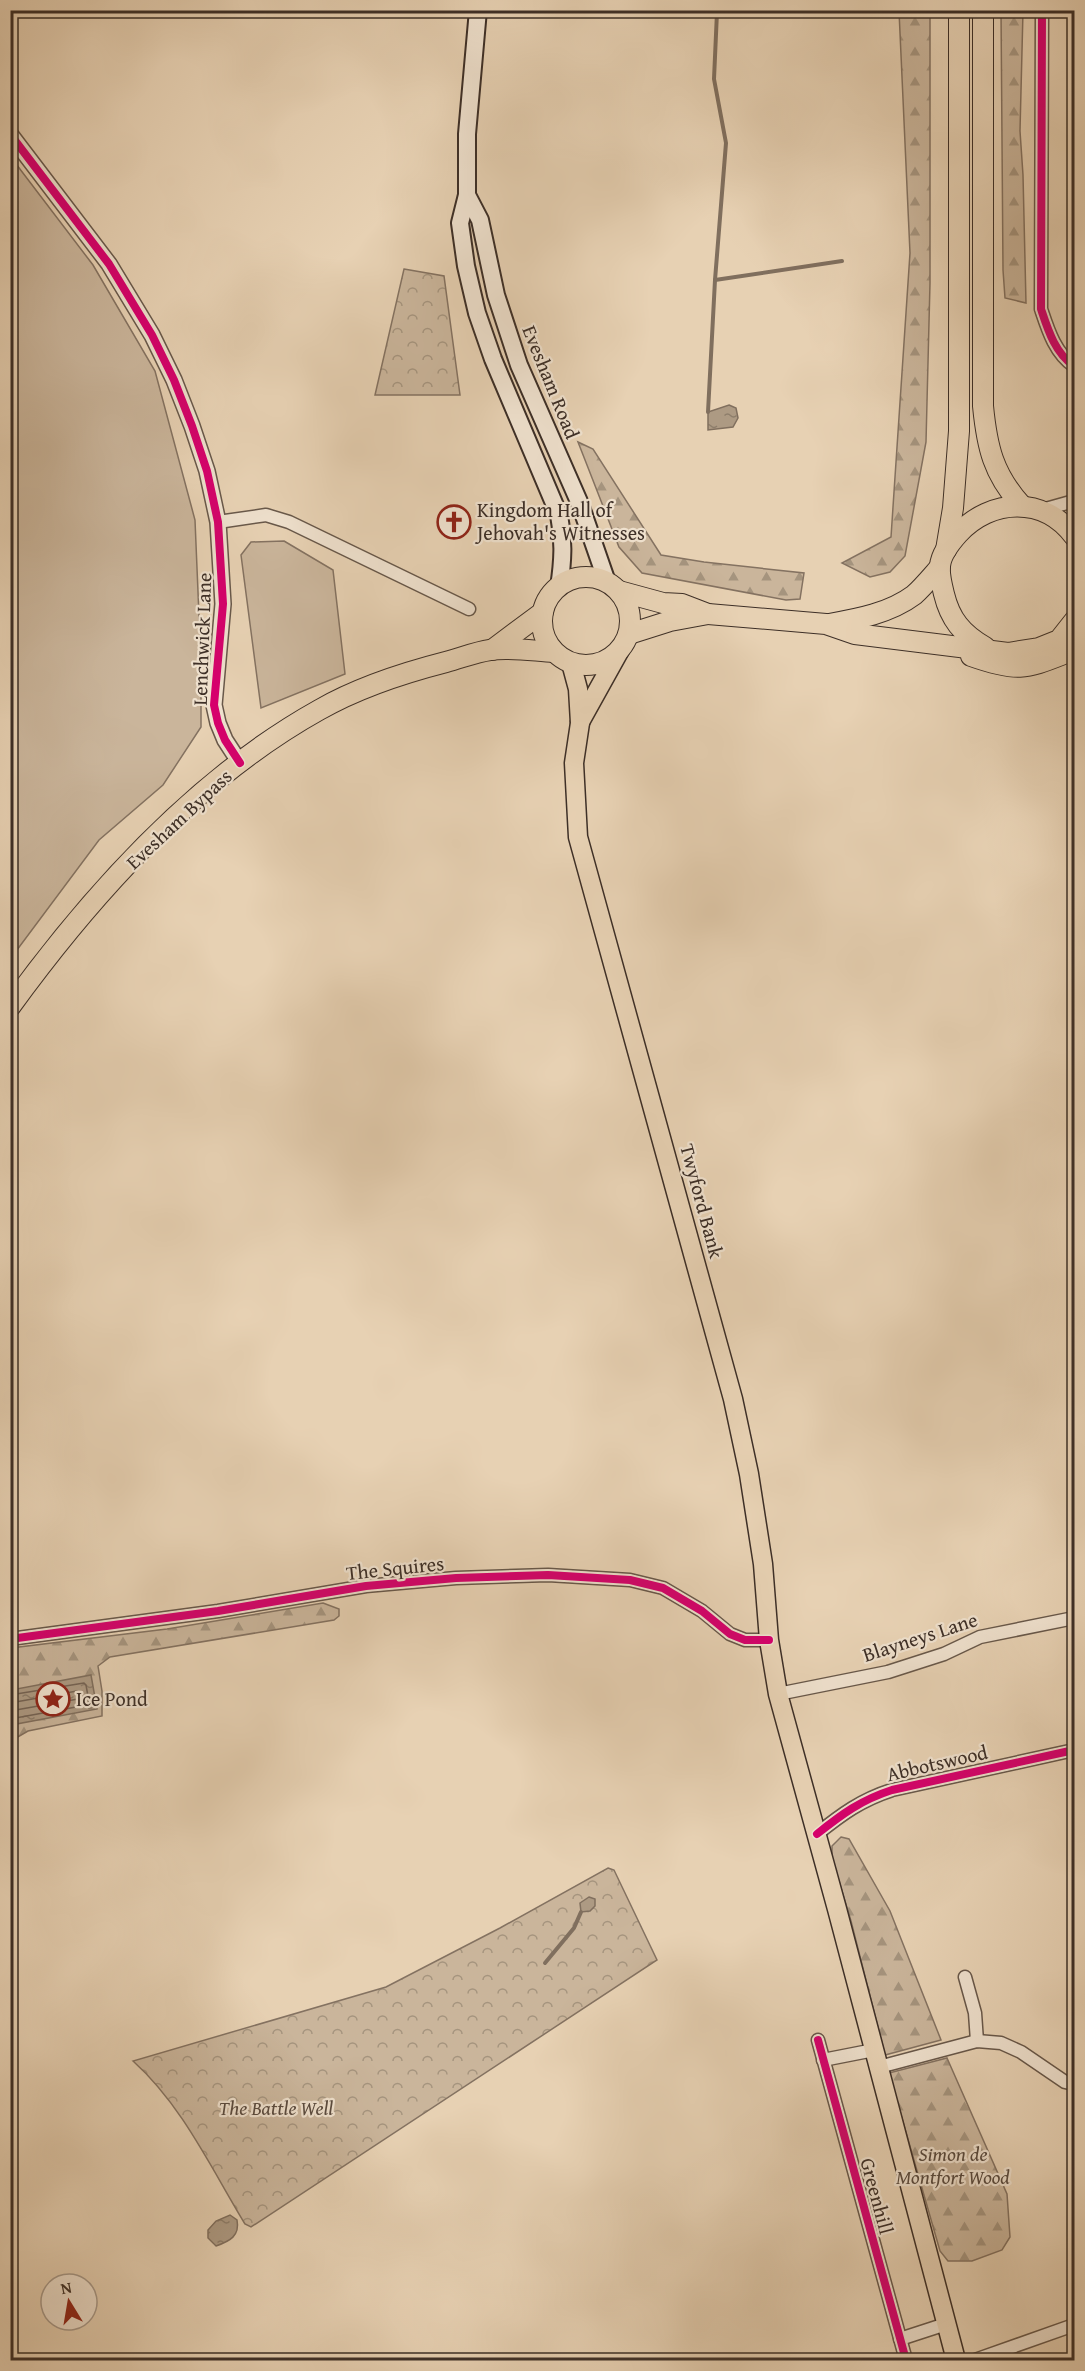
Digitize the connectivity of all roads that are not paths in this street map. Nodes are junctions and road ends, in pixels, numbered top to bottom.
1 (478, 10) edge
2 (958, 10) edge
3 (983, 10) edge
4 (1042, 10) edge
5 (10, 134) edge
6 (467, 195) junction
7 (1074, 366) edge
8 (1074, 501) edge
9 (1022, 506) junction
10 (1042, 510) junction
11 (218, 522) junction
12 (1074, 536) edge
13 (943, 559) junction
14 (559, 586) junction
15 (613, 586) junction
16 (469, 609) dead end
17 (543, 612) junction
18 (708, 614) junction
19 (1074, 621) edge
20 (826, 624) junction
21 (624, 642) junction
22 (1069, 642) edge
23 (945, 646) junction
24 (492, 650) junction
25 (990, 650) junction
26 (554, 652) junction
27 (571, 663) junction
28 (580, 723) junction
29 (240, 763) junction
30 (10, 1007) edge
31 (1074, 1618) edge
32 (10, 1639) edge
33 (769, 1640) junction
34 (778, 1694) junction
35 (1074, 1750) edge
36 (817, 1834) junction
37 (965, 1977) dead end
38 (818, 2040) dead end
39 (977, 2041) junction
40 (877, 2059) junction
41 (822, 2060) junction
42 (1074, 2084) edge
43 (946, 2324) junction
44 (1074, 2325) edge
45 (900, 2339) junction
46 (906, 2361) edge
47 (956, 2361) edge
48 (975, 2361) edge

1 - 6 main road, Evesham Road
2 - 13 highway
3 - 9 highway
4 - 7 street
5 - 11 street, Lenchwick Lane
6 - 14 main road, Evesham Road
6 - 15 main road, Evesham Road
8 - 10 street
9 - 10 highway
9 - 13 highway
10 - 12 highway
11 - 16 street
11 - 29 street, Lenchwick Lane
13 - 20 highway
13 - 25 highway
14 - 15 highway
14 - 17 highway
15 - 18 highway
15 - 21 highway
17 - 24 highway, Evesham Bypass
17 - 26 highway
18 - 20 highway
18 - 21 highway
19 - 22 highway
20 - 23 highway
21 - 27 highway
21 - 28 main road, Twyford Bank
22 - 23 highway
22 - 25 highway
23 - 25 highway
24 - 26 highway, Evesham Bypass
24 - 29 highway, Evesham Bypass
26 - 27 highway
27 - 28 main road, Twyford Bank
28 - 33 main road, Twyford Bank
29 - 30 highway, Evesham Bypass
31 - 34 street, Blayneys Lane
32 - 33 street, The Squires
33 - 34 main road, Twyford Bank
34 - 36 main road, Greenhill
35 - 36 street, Abbotswood
36 - 40 main road, Greenhill
37 - 39 street
38 - 41 street, Greenhill
39 - 40 street
39 - 42 street
40 - 41 street
40 - 43 main road, Greenhill
41 - 45 street, Greenhill
43 - 45 street
43 - 47 main road, Greenhill
44 - 48 street
45 - 46 street, Greenhill

